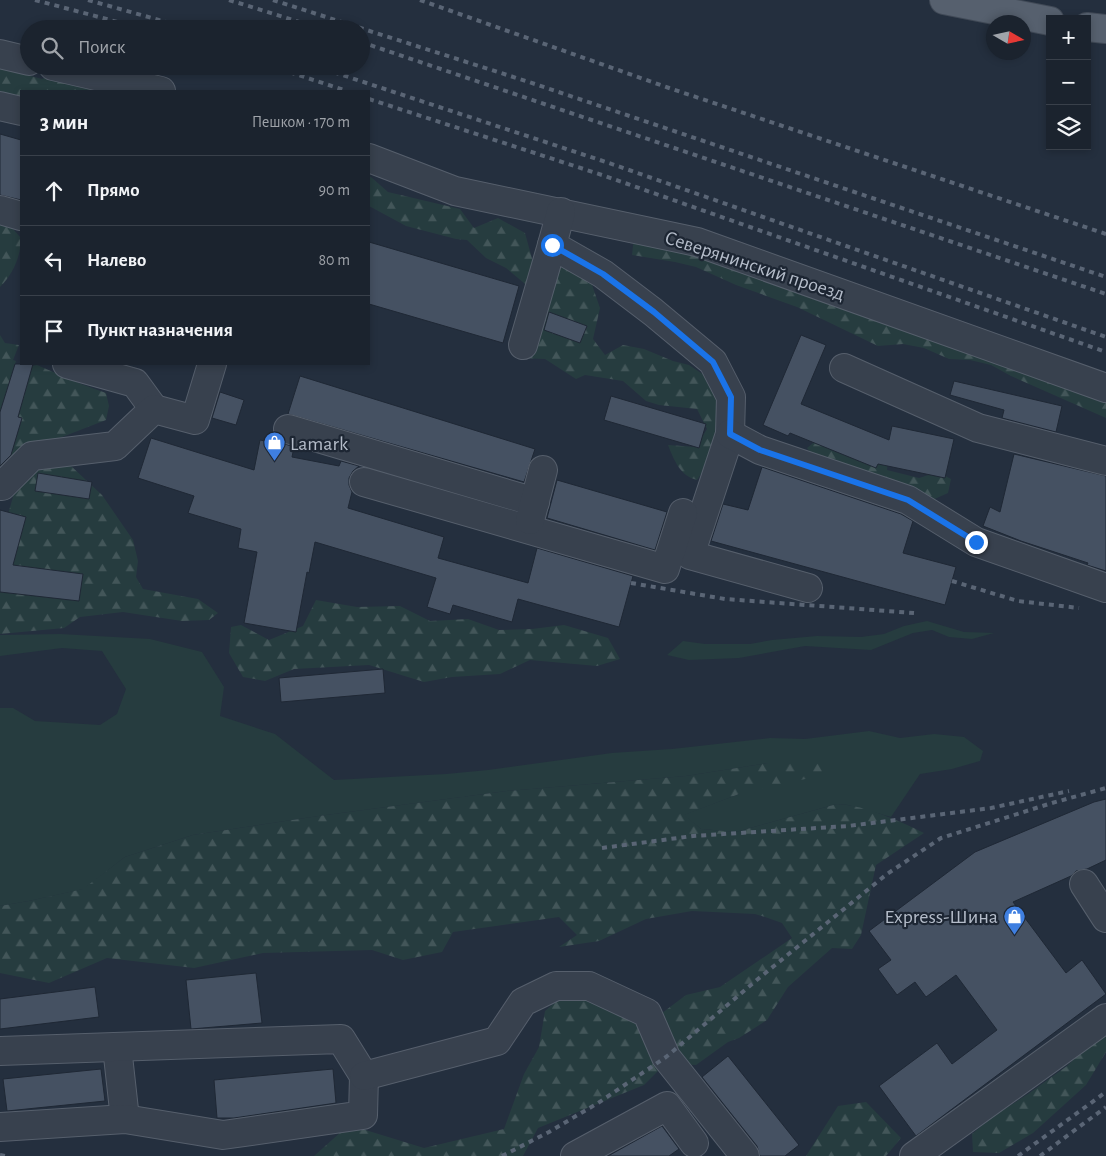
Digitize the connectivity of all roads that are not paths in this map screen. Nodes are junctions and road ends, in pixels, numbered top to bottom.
1 (944, 0) edge
2 (1046, 20) edge
3 (1091, 27) edge
4 (1106, 29) edge
5 (0, 54) edge
6 (20, 59) edge
7 (92, 75) edge
8 (157, 90) edge
9 (0, 106) edge
10 (20, 111) edge
11 (370, 158) edge
12 (0, 210) edge
13 (560, 212) junction
14 (20, 216) edge
15 (552, 245) junction
16 (523, 345) dead end
17 (71, 365) edge
18 (212, 365) edge
19 (844, 368) dead end
20 (1106, 388) edge
21 (154, 409) junction
22 (288, 429) dead end
23 (730, 434) junction
24 (1106, 461) edge
25 (543, 470) dead end
26 (364, 482) dead end
27 (0, 486) edge
28 (535, 502) junction
29 (683, 513) dead end
30 (527, 530) junction
31 (808, 588) dead end
32 (1106, 588) edge
33 (1084, 884) dead end
34 (1106, 918) edge
35 (1106, 1018) edge
36 (117, 1047) junction
37 (0, 1051) edge
38 (364, 1076) junction
39 (124, 1119) junction
40 (0, 1127) edge
41 (694, 1143) dead end
42 (575, 1156) edge
43 (745, 1156) edge
44 (914, 1156) edge

1 - 2 main road
3 - 4 main road
5 - 6 street
7 - 8 street
9 - 10 street
11 - 13 street, Северянинский проезд
12 - 14 street
13 - 15 street
13 - 20 street, Северянинский проезд
15 - 16 street
15 - 23 street
17 - 21 street
18 - 21 street
19 - 24 street
21 - 27 street
22 - 28 street
23 - 31 street
23 - 32 street
25 - 28 street
26 - 30 street
28 - 30 street
29 - 30 street
33 - 34 street
35 - 44 street
36 - 37 street
36 - 38 street
36 - 39 street
38 - 39 street
38 - 43 street
39 - 40 street
41 - 42 street

